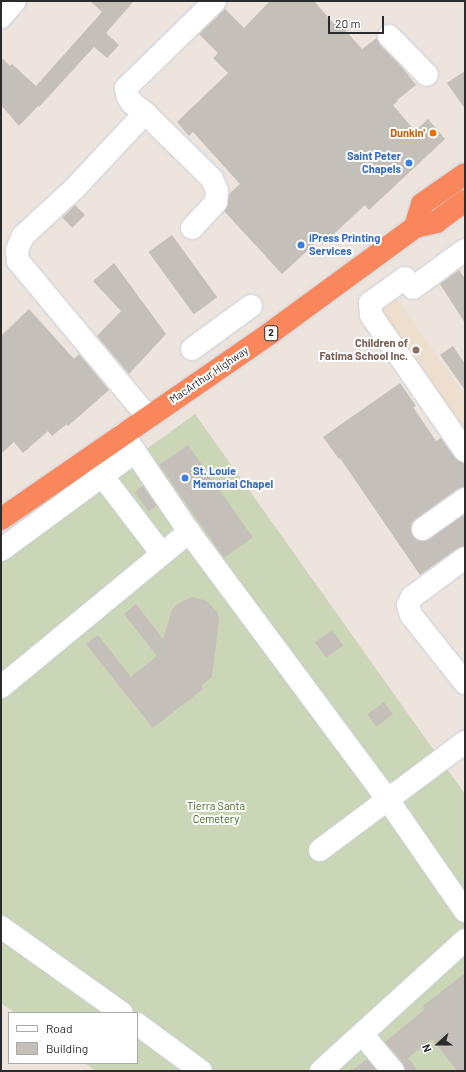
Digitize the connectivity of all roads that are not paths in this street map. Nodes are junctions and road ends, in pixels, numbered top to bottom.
1 (15, 1) edge
2 (215, 1) edge
3 (1, 17) edge
4 (389, 36) dead end
5 (427, 75) dead end
6 (145, 113) junction
7 (465, 174) edge
8 (465, 201) edge
9 (415, 227) junction
10 (192, 228) dead end
11 (465, 250) edge
12 (251, 306) dead end
13 (192, 348) dead end
14 (148, 417) junction
15 (123, 434) junction
16 (465, 451) edge
17 (135, 452) junction
18 (88, 458) junction
19 (102, 476) junction
20 (465, 499) edge
21 (1, 519) edge
22 (423, 529) dead end
23 (189, 532) junction
24 (1, 550) edge
25 (162, 554) junction
26 (465, 558) edge
27 (465, 683) edge
28 (1, 687) edge
29 (465, 742) edge
30 (388, 800) junction
31 (320, 850) dead end
32 (465, 912) edge
33 (1, 927) edge
34 (465, 940) edge
35 (121, 1012) edge
36 (138, 1025) edge
37 (363, 1035) junction
38 (201, 1071) edge
39 (321, 1071) edge
40 (393, 1071) edge

1 - 3 street
2 - 6 street
4 - 5 street
6 - 10 street
6 - 14 street
7 - 9 highway
8 - 9 highway, MacArthur Highway / 2
9 - 14 highway, MacArthur Highway / 2
11 - 16 street
12 - 13 street
14 - 15 highway, MacArthur Highway / 2
15 - 17 street
15 - 18 highway, MacArthur Highway / 2
17 - 19 street
17 - 23 street
18 - 19 street
18 - 21 highway, MacArthur Highway / 2
19 - 24 street
19 - 25 street
20 - 22 street
23 - 25 street
23 - 30 street
25 - 28 street
26 - 27 street
29 - 30 street
30 - 31 street
30 - 32 street
33 - 35 street
34 - 37 street
36 - 38 street
37 - 39 street
37 - 40 street

